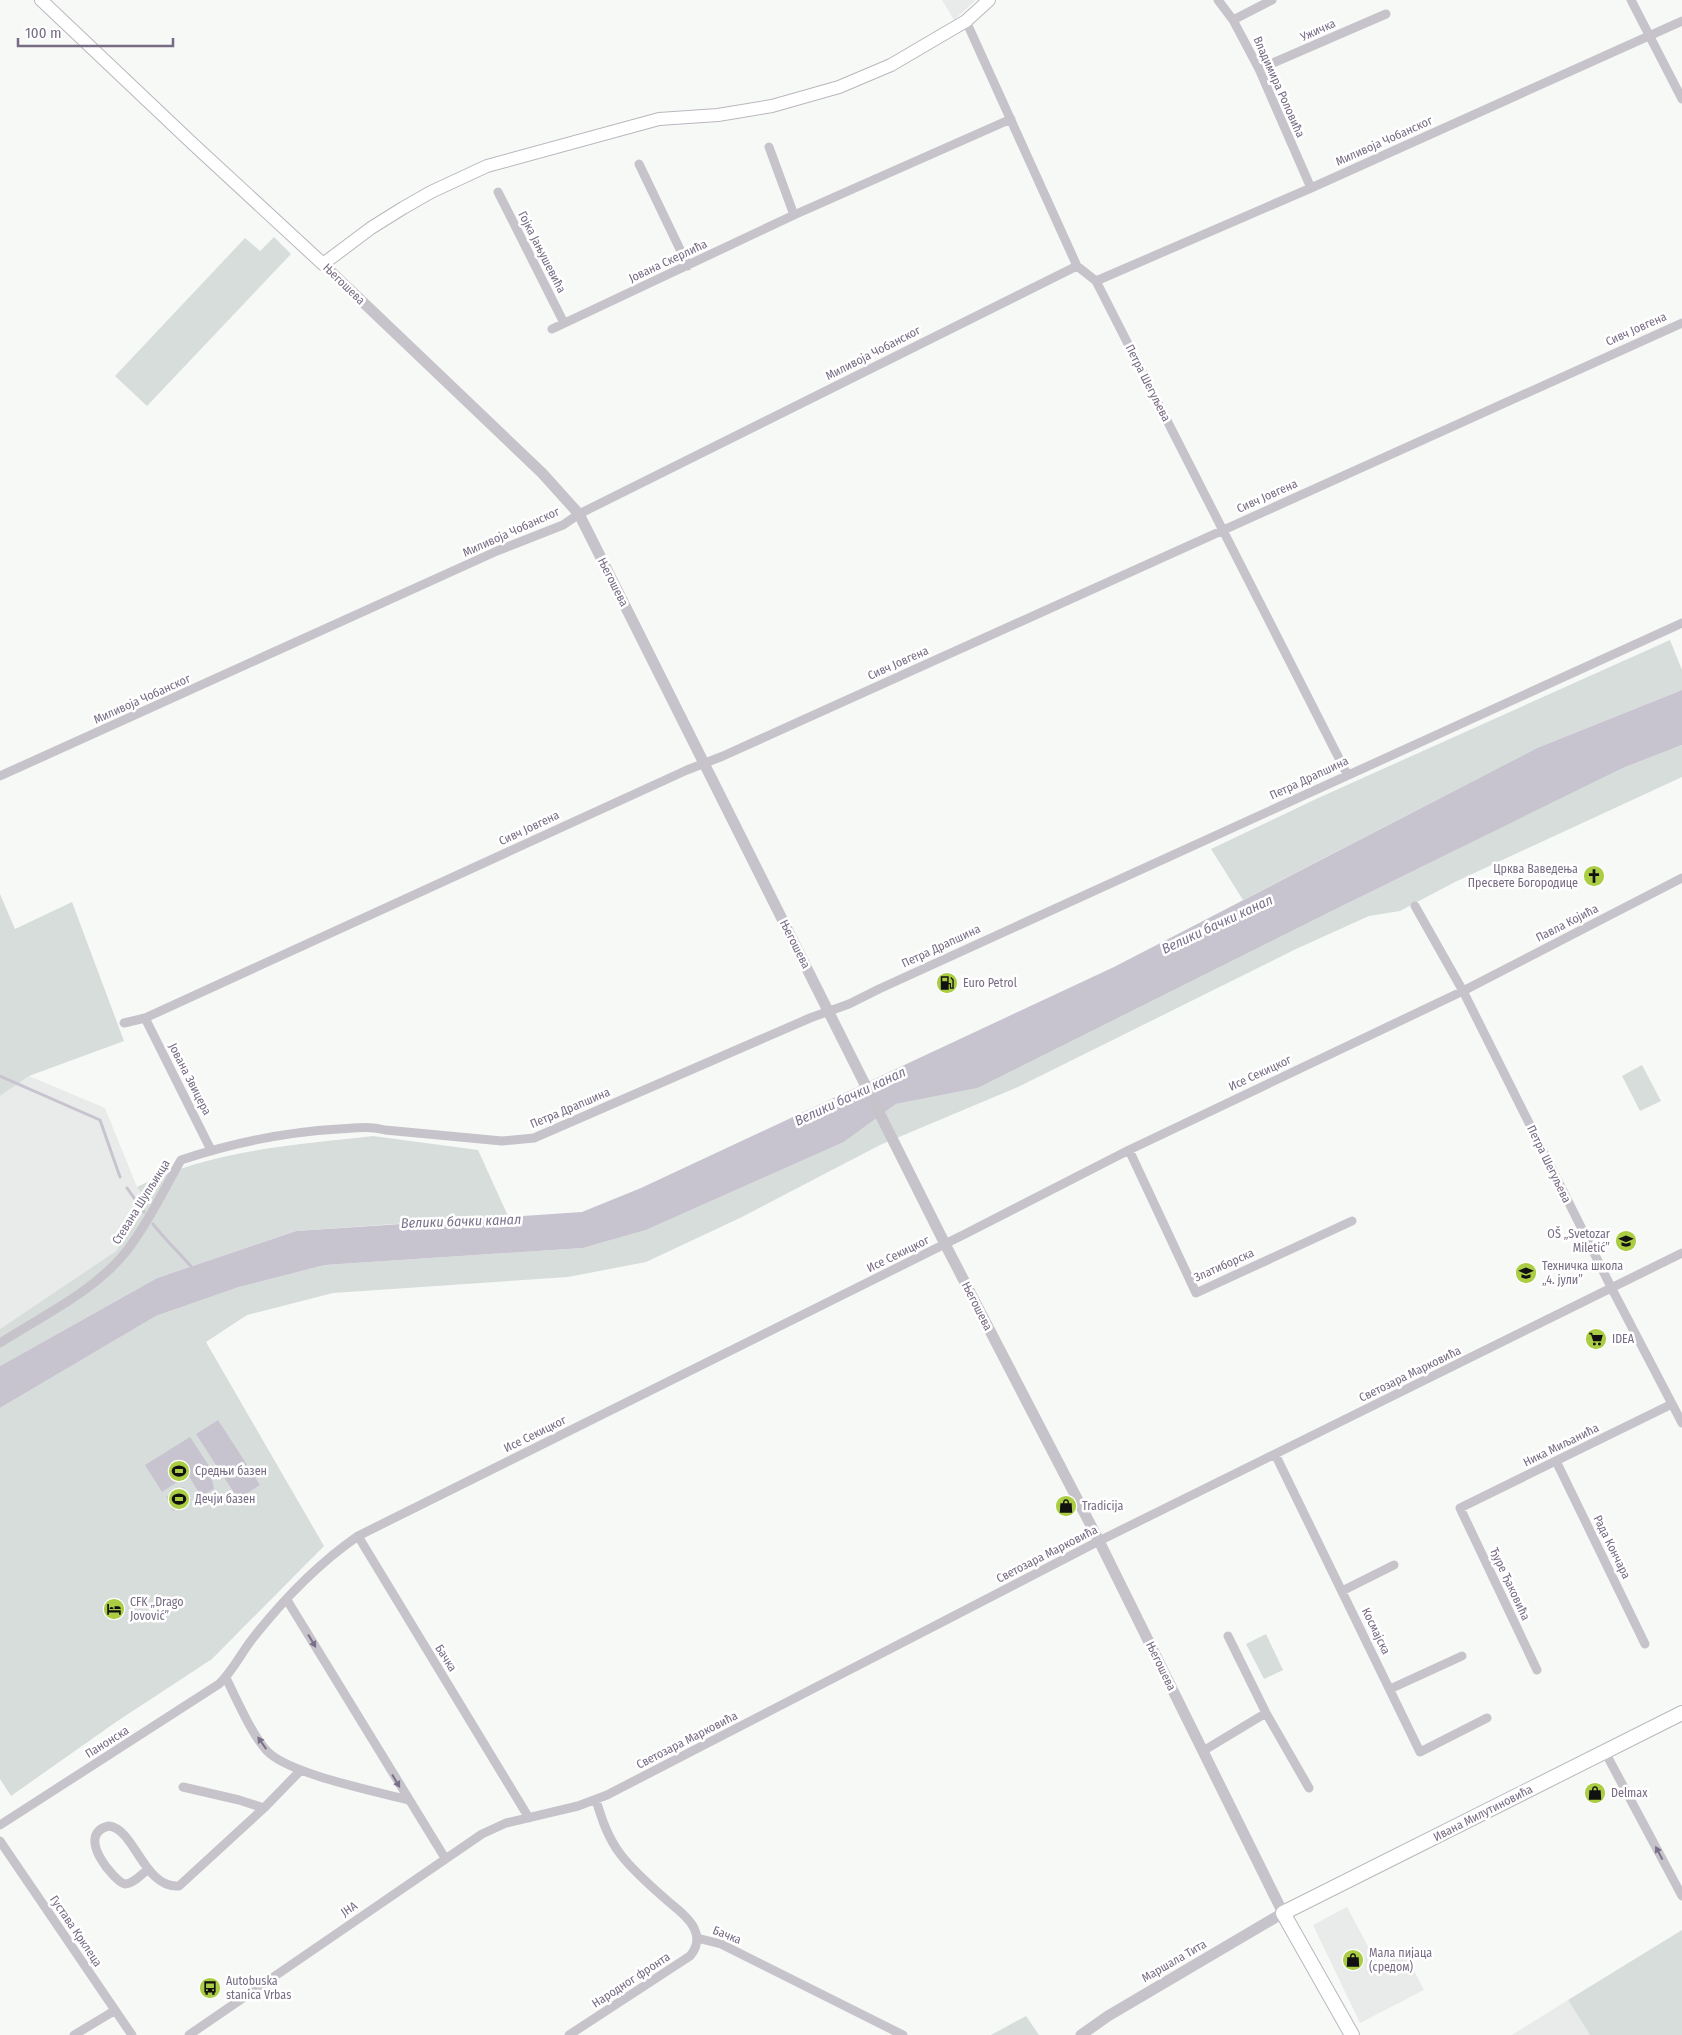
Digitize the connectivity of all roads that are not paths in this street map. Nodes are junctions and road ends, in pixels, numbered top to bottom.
1 (41, 0) edge
2 (989, 0) edge
3 (1218, 0) edge
4 (1272, 0) edge
5 (1631, 0) edge
6 (1386, 14) dead end
7 (1233, 20) junction
8 (966, 21) junction
9 (1682, 21) edge
10 (1648, 36) junction
11 (1259, 69) junction
12 (1682, 99) edge
13 (1011, 119) junction
14 (769, 146) dead end
15 (638, 164) dead end
16 (1310, 188) junction
17 (498, 192) dead end
18 (794, 215) junction
19 (323, 264) junction
20 (688, 266) junction
21 (1077, 266) junction
22 (1096, 282) junction
23 (1682, 322) edge
24 (564, 323) junction
25 (552, 329) dead end
26 (579, 514) junction
27 (1222, 530) junction
28 (1682, 623) edge
29 (704, 763) junction
30 (1347, 774) junction
31 (0, 776) edge
32 (1682, 878) edge
33 (1415, 906) dead end
34 (1463, 991) junction
35 (829, 1012) junction
36 (145, 1018) junction
37 (124, 1023) dead end
38 (212, 1150) junction
39 (1129, 1150) junction
40 (181, 1160) joint
41 (1352, 1221) dead end
42 (946, 1244) junction
43 (1682, 1253) edge
44 (1612, 1289) junction
45 (0, 1342) edge
46 (1672, 1404) junction
47 (1682, 1423) edge
48 (1276, 1454) junction
49 (1556, 1461) junction
50 (1460, 1508) joint
51 (358, 1536) junction
52 (1099, 1541) junction
53 (346, 1544) joint
54 (1394, 1564) dead end
55 (1342, 1590) junction
56 (287, 1600) junction
57 (1228, 1636) dead end
58 (1645, 1644) dead end
59 (1462, 1656) dead end
60 (1537, 1670) dead end
61 (226, 1678) junction
62 (1390, 1689) junction
63 (1266, 1713) junction
64 (1682, 1713) edge
65 (1487, 1718) dead end
66 (1203, 1751) junction
67 (1605, 1752) junction
68 (301, 1770) junction
69 (183, 1787) dead end
70 (1309, 1788) dead end
71 (408, 1800) junction
72 (596, 1800) junction
73 (264, 1808) junction
74 (529, 1818) junction
75 (0, 1825) edge
76 (0, 1841) edge
77 (445, 1858) junction
78 (148, 1869) junction
79 (1682, 1896) edge
80 (1284, 1914) junction
81 (697, 1938) junction
82 (114, 2011) junction
83 (74, 2035) edge
84 (132, 2035) edge
85 (189, 2035) edge
86 (569, 2035) edge
87 (903, 2035) edge
88 (1081, 2035) edge
89 (1352, 2035) edge

1 - 19 main road, Његошева
2 - 8 main road
3 - 7 street, Владимира Роловића
4 - 7 street
5 - 10 street
6 - 11 street, Ужичка
7 - 11 street, Владимира Роловића
8 - 13 street, Петра Шегуљева
8 - 19 main road
9 - 10 street, Миливоја Чобанског
10 - 12 street
10 - 16 street, Миливоја Чобанског
11 - 16 street, Владимира Роловића
13 - 18 street, Јована Скерлића
13 - 21 street, Петра Шегуљева
14 - 18 street
15 - 20 street
16 - 22 street, Миливоја Чобанског
17 - 24 street, Гојка Јањушевића
18 - 20 street, Јована Скерлића
19 - 26 street, Његошева
20 - 24 street, Јована Скерлића
21 - 22 street, Петра Шегуљева
21 - 26 street, Миливоја Чобанског
22 - 27 street, Петра Шегуљева
23 - 27 street, Сивч Јовгена
24 - 25 street, Јована Скерлића
26 - 29 street, Његошева
26 - 31 street, Миливоја Чобанског
27 - 29 street, Сивч Јовгена
27 - 30 street, Петра Шегуљева
28 - 30 street, Петра Драпшина
29 - 35 street, Његошева
29 - 36 street, Сивч Јовгена
30 - 35 street, Петра Драпшина
32 - 34 street, Павла Којића
33 - 34 street, Петра Шегуљева
34 - 39 street, Исе Секицког
34 - 44 street, Петра Шегуљева
35 - 38 street, Петра Драпшина
35 - 42 street, Његошева
36 - 37 street, Сивч Јовгена
36 - 38 street, Јована Звицера
38 - 40 street, Петра Драпшина
39 - 41 street, Златиборска
39 - 42 street, Исе Секицког
40 - 45 street, Стевана Шупљикца
42 - 51 street, Исе Секицког
42 - 52 street, Његошева
43 - 44 street, Светозара Марковића
44 - 46 street, Петра Шегуљева
44 - 48 street, Светозара Марковића
46 - 47 street, Петра Шегуљева
46 - 49 street, Ника Миљанића
48 - 52 street, Светозара Марковића
48 - 55 street, Космајска
49 - 50 street, Ника Миљанића
49 - 58 street, Рада Кончара
50 - 60 street, Ђуре Ђаковића
51 - 53 street, Исе Секицког
51 - 74 street, Бачка
52 - 66 street, Његошева
52 - 72 street, Светозара Марковића
53 - 56 street, Панонска
54 - 55 street
55 - 62 street, Космајска
56 - 61 street, Панонска
56 -> 71 street
57 - 63 street
59 - 62 street
68 -> 61 street
61 - 75 street, Панонска
62 - 65 street, Космајска
63 - 66 street
63 - 70 street
64 - 67 main road, Ивана Милутиновића
66 - 80 street, Његошева
79 -> 67 street
67 - 80 main road, Ивана Милутиновића
68 - 71 street
68 - 73 street
69 - 73 street
71 - 77 street
72 - 74 street, Светозара Марковића
72 - 81 street, Бачка
73 - 78 street
74 - 77 street, ЈНА
76 - 82 street, Густава Крклеца
77 - 85 street, ЈНА
78 - 78 street
80 - 88 street, Маршала Тита
80 - 89 main road, Његошева
81 - 86 street, Народног фронта
81 - 87 street, Бачка
82 - 83 street
82 - 84 street, Густава Крклеца

